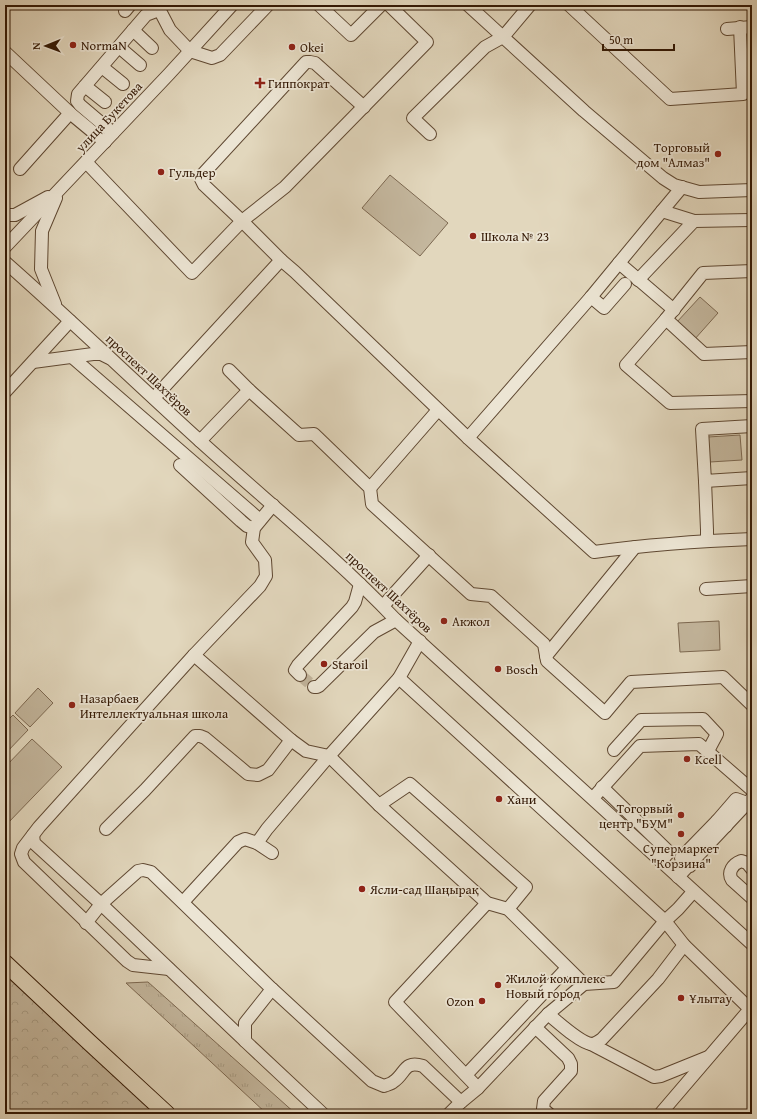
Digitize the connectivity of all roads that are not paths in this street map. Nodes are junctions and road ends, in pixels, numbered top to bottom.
1 (232, 5) edge
2 (268, 5) edge
3 (319, 5) edge
4 (381, 5) edge
5 (389, 5) edge
6 (468, 5) edge
7 (530, 5) edge
8 (569, 5) edge
9 (158, 7) edge
10 (752, 27) edge
11 (740, 28) junction
12 (727, 29) dead end
13 (133, 30) junction
14 (503, 37) junction
15 (119, 47) junction
16 (152, 48) dead end
17 (190, 51) junction
18 (5, 52) edge
19 (140, 65) dead end
20 (102, 67) junction
21 (123, 84) dead end
22 (86, 86) junction
23 (105, 102) dead end
24 (364, 107) junction
25 (70, 113) junction
26 (430, 134) dead end
27 (109, 138) junction
28 (86, 162) junction
29 (20, 169) dead end
30 (682, 187) junction
31 (59, 190) junction
32 (752, 190) edge
33 (662, 212) junction
34 (5, 215) edge
35 (751, 220) dead end
36 (242, 221) junction
37 (694, 221) junction
38 (5, 247) edge
39 (281, 260) junction
40 (5, 262) edge
41 (619, 263) junction
42 (752, 271) edge
43 (638, 280) junction
44 (625, 284) dead end
45 (591, 297) junction
46 (56, 307) junction
47 (670, 314) junction
48 (70, 321) junction
49 (752, 352) edge
50 (72, 357) junction
51 (112, 359) junction
52 (33, 362) junction
53 (229, 370) dead end
54 (11, 378) edge
55 (249, 390) junction
56 (5, 392) edge
57 (154, 398) junction
58 (752, 401) edge
59 (438, 410) junction
60 (752, 426) edge
61 (468, 438) junction
62 (200, 441) junction
63 (180, 465) dead end
64 (752, 478) edge
65 (705, 481) junction
66 (370, 488) junction
67 (273, 505) junction
68 (257, 524) junction
69 (752, 539) edge
70 (706, 541) junction
71 (635, 547) junction
72 (429, 555) junction
73 (360, 584) junction
74 (752, 586) edge
75 (706, 590) dead end
76 (383, 606) junction
77 (396, 620) junction
78 (420, 641) junction
79 (194, 655) junction
80 (546, 656) junction
81 (300, 675) dead end
82 (399, 678) junction
83 (314, 686) dead end
84 (752, 705) edge
85 (291, 740) junction
86 (614, 750) dead end
87 (708, 751) junction
88 (329, 756) junction
89 (602, 787) junction
90 (752, 790) edge
91 (593, 798) junction
92 (750, 801) edge
93 (379, 805) junction
94 (106, 829) dead end
95 (33, 835) junction
96 (257, 843) junction
97 (272, 853) dead end
98 (661, 861) junction
99 (752, 869) edge
100 (678, 877) junction
101 (693, 892) junction
102 (752, 898) edge
103 (183, 902) junction
104 (487, 903) junction
105 (100, 904) junction
106 (508, 909) junction
107 (665, 921) junction
108 (86, 922) junction
109 (752, 944) edge
110 (684, 945) junction
111 (5, 963) edge
112 (169, 968) junction
113 (567, 968) junction
114 (584, 984) junction
115 (272, 990) junction
116 (751, 1010) edge
117 (548, 1014) junction
118 (535, 1027) junction
119 (245, 1041) junction
120 (591, 1044) junction
121 (710, 1056) junction
122 (466, 1075) junction
123 (478, 1088) junction
124 (461, 1102) junction
125 (661, 1113) dead end
126 (167, 1114) edge
127 (323, 1114) edge
128 (449, 1114) edge
129 (549, 1114) edge

1 - 17 street, улица Букетова
2 - 17 street
3 - 4 street
5 - 24 street
6 - 14 street
7 - 14 street
8 - 11 street
9 - 13 street
9 - 17 street
10 - 11 street
11 - 12 street
13 - 15 street
13 - 16 street
14 - 26 street
14 - 30 street
15 - 19 street
15 - 20 street
17 - 27 street, улица Букетова
18 - 25 street
20 - 21 street
20 - 22 street
22 - 23 street
22 - 27 street
24 - 36 street
24 - 36 street
25 - 27 street
25 - 29 street
27 - 28 street, улица Букетова
28 - 31 street, улица Букетова
28 - 36 street
30 - 32 street
30 - 33 street
31 - 34 street
31 - 38 street, улица Букетова
31 - 46 street
33 - 37 street
33 - 41 street
35 - 37 street
36 - 39 street
37 - 43 street
39 - 57 street
39 - 59 street
40 - 46 street, проспект Шахтёров
41 - 43 street
41 - 45 street
42 - 47 street
43 - 47 street
44 - 45 street
45 - 61 street
46 - 48 street, проспект Шахтёров
47 - 49 street
47 - 58 street
48 - 51 street, проспект Шахтёров
48 - 52 street
50 - 51 street
50 - 52 street
50 - 68 street
51 - 57 street, проспект Шахтёров
52 - 54 street
53 - 55 street
54 - 56 street
55 - 62 street
55 - 66 street
57 - 62 street, проспект Шахтёров
59 - 61 street
59 - 66 street
60 - 65 street
61 - 71 street
62 - 67 street, проспект Шахтёров
63 - 68 street
64 - 65 street
65 - 70 street
66 - 72 street
67 - 68 street
67 - 73 street, проспект Шахтёров
68 - 79 street
69 - 70 street
70 - 71 street
71 - 80 street
72 - 76 street
72 - 80 street
73 - 76 street, проспект Шахтёров
73 - 81 street
74 - 75 street
76 - 77 street, проспект Шахтёров
77 - 78 street, проспект Шахтёров
77 - 83 street
78 - 82 street
78 - 91 street, проспект Шахтёров
79 - 85 street
79 - 95 street
80 - 84 street
82 - 88 street
82 - 107 street
85 - 88 street
85 - 94 street
86 - 87 street
87 - 89 street
87 - 90 street
88 - 93 street
88 - 96 street
89 - 91 street
89 - 98 street
91 - 98 street, проспект Шахтёров
92 - 100 street
93 - 104 street
93 - 106 street
95 - 105 street
95 - 108 street
96 - 97 street
96 - 103 street
98 - 100 street, проспект Шахтёров
99 - 102 street
100 - 101 street, проспект Шахтёров
101 - 107 street
101 - 109 street, проспект Шахтёров
103 - 105 street
103 - 115 street
104 - 106 street
104 - 122 street
105 - 108 street
105 - 112 street
106 - 113 street
107 - 110 street
107 - 114 street
108 - 112 street
110 - 116 street
110 - 120 street
111 - 126 main road
112 - 119 street
113 - 114 street
113 - 122 street
114 - 117 street
115 - 119 street
115 - 124 street
116 - 121 street
117 - 118 street
117 - 120 street
118 - 123 street
118 - 129 street
119 - 127 street
120 - 121 street
121 - 125 street
122 - 123 street
123 - 124 street
124 - 128 street

